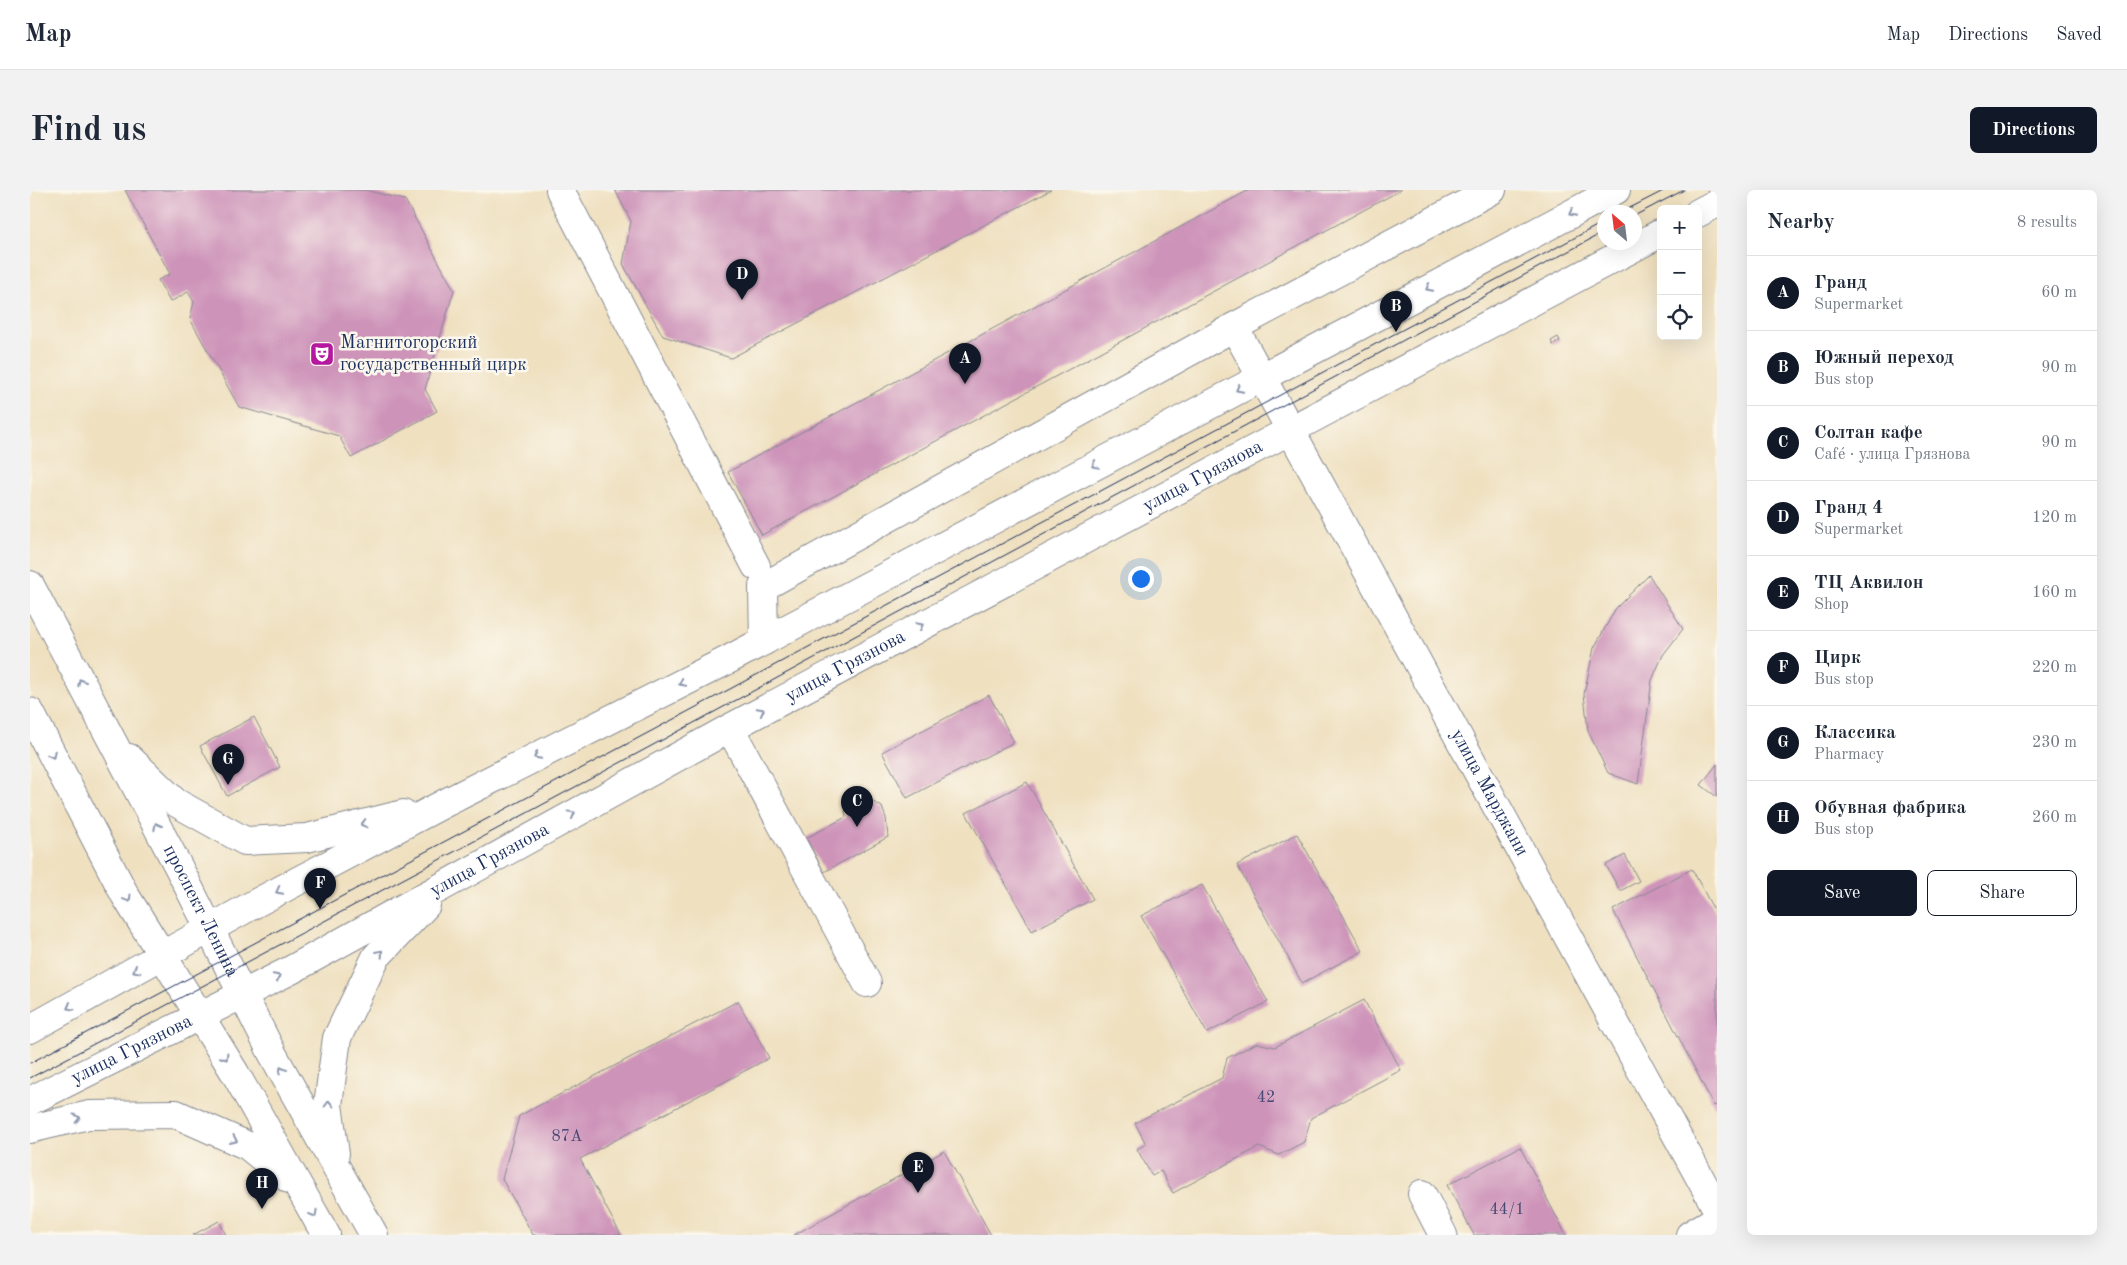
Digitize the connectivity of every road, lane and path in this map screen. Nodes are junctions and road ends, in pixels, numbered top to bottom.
1 (560, 190) edge
2 (1492, 190) edge
3 (1616, 190) edge
4 (1717, 203) edge
5 (1702, 211) edge
6 (1657, 235) edge
7 (1234, 327) junction
8 (1262, 376) junction
9 (1292, 429) junction
10 (756, 566) dead end
11 (30, 585) edge
12 (764, 641) junction
13 (30, 712) edge
14 (730, 728) junction
15 (112, 742) junction
16 (445, 803) junction
17 (446, 885) junction
18 (210, 929) junction
19 (163, 956) junction
20 (867, 983) dead end
21 (242, 994) junction
22 (200, 1016) junction
23 (30, 1029) edge
24 (30, 1101) edge
25 (30, 1129) edge
26 (337, 1170) junction
27 (299, 1187) junction
28 (1422, 1194) dead end
29 (1717, 1209) edge
30 (1717, 1219) edge
31 (326, 1235) edge
32 (374, 1235) edge
33 (1443, 1235) edge
34 (1690, 1235) edge

1 - 10 main road
2 - 7 main road
3 -> 8 main road
4 - 5 main road
6 - 9 main road, улица Грязнова
7 - 8 main road, улица Марджани
7 - 12 main road
8 - 9 main road, улица Марджани
8 -> 12 main road
14 -> 9 main road, улица Грязнова
9 - 29 main road, улица Марджани
15 -> 11 main road, проспект Ленина
12 -> 16 main road
13 -> 19 main road
17 -> 14 main road, улица Грязнова
14 - 20 main road
16 -> 15 main road
18 -> 15 main road, проспект Ленина
16 -> 18 main road
21 -> 17 main road, улица Грязнова
26 -> 17 main road
18 - 19 main road
18 - 21 main road, проспект Ленина
19 - 22 main road
19 -> 23 main road
21 - 22 main road, улица Грязнова
26 -> 21 main road, проспект Ленина
22 - 24 main road, улица Грязнова
22 -> 27 main road
25 -> 27 main road
26 - 32 main road, проспект Ленина
27 -> 31 main road
28 - 33 main road
30 - 34 main road

